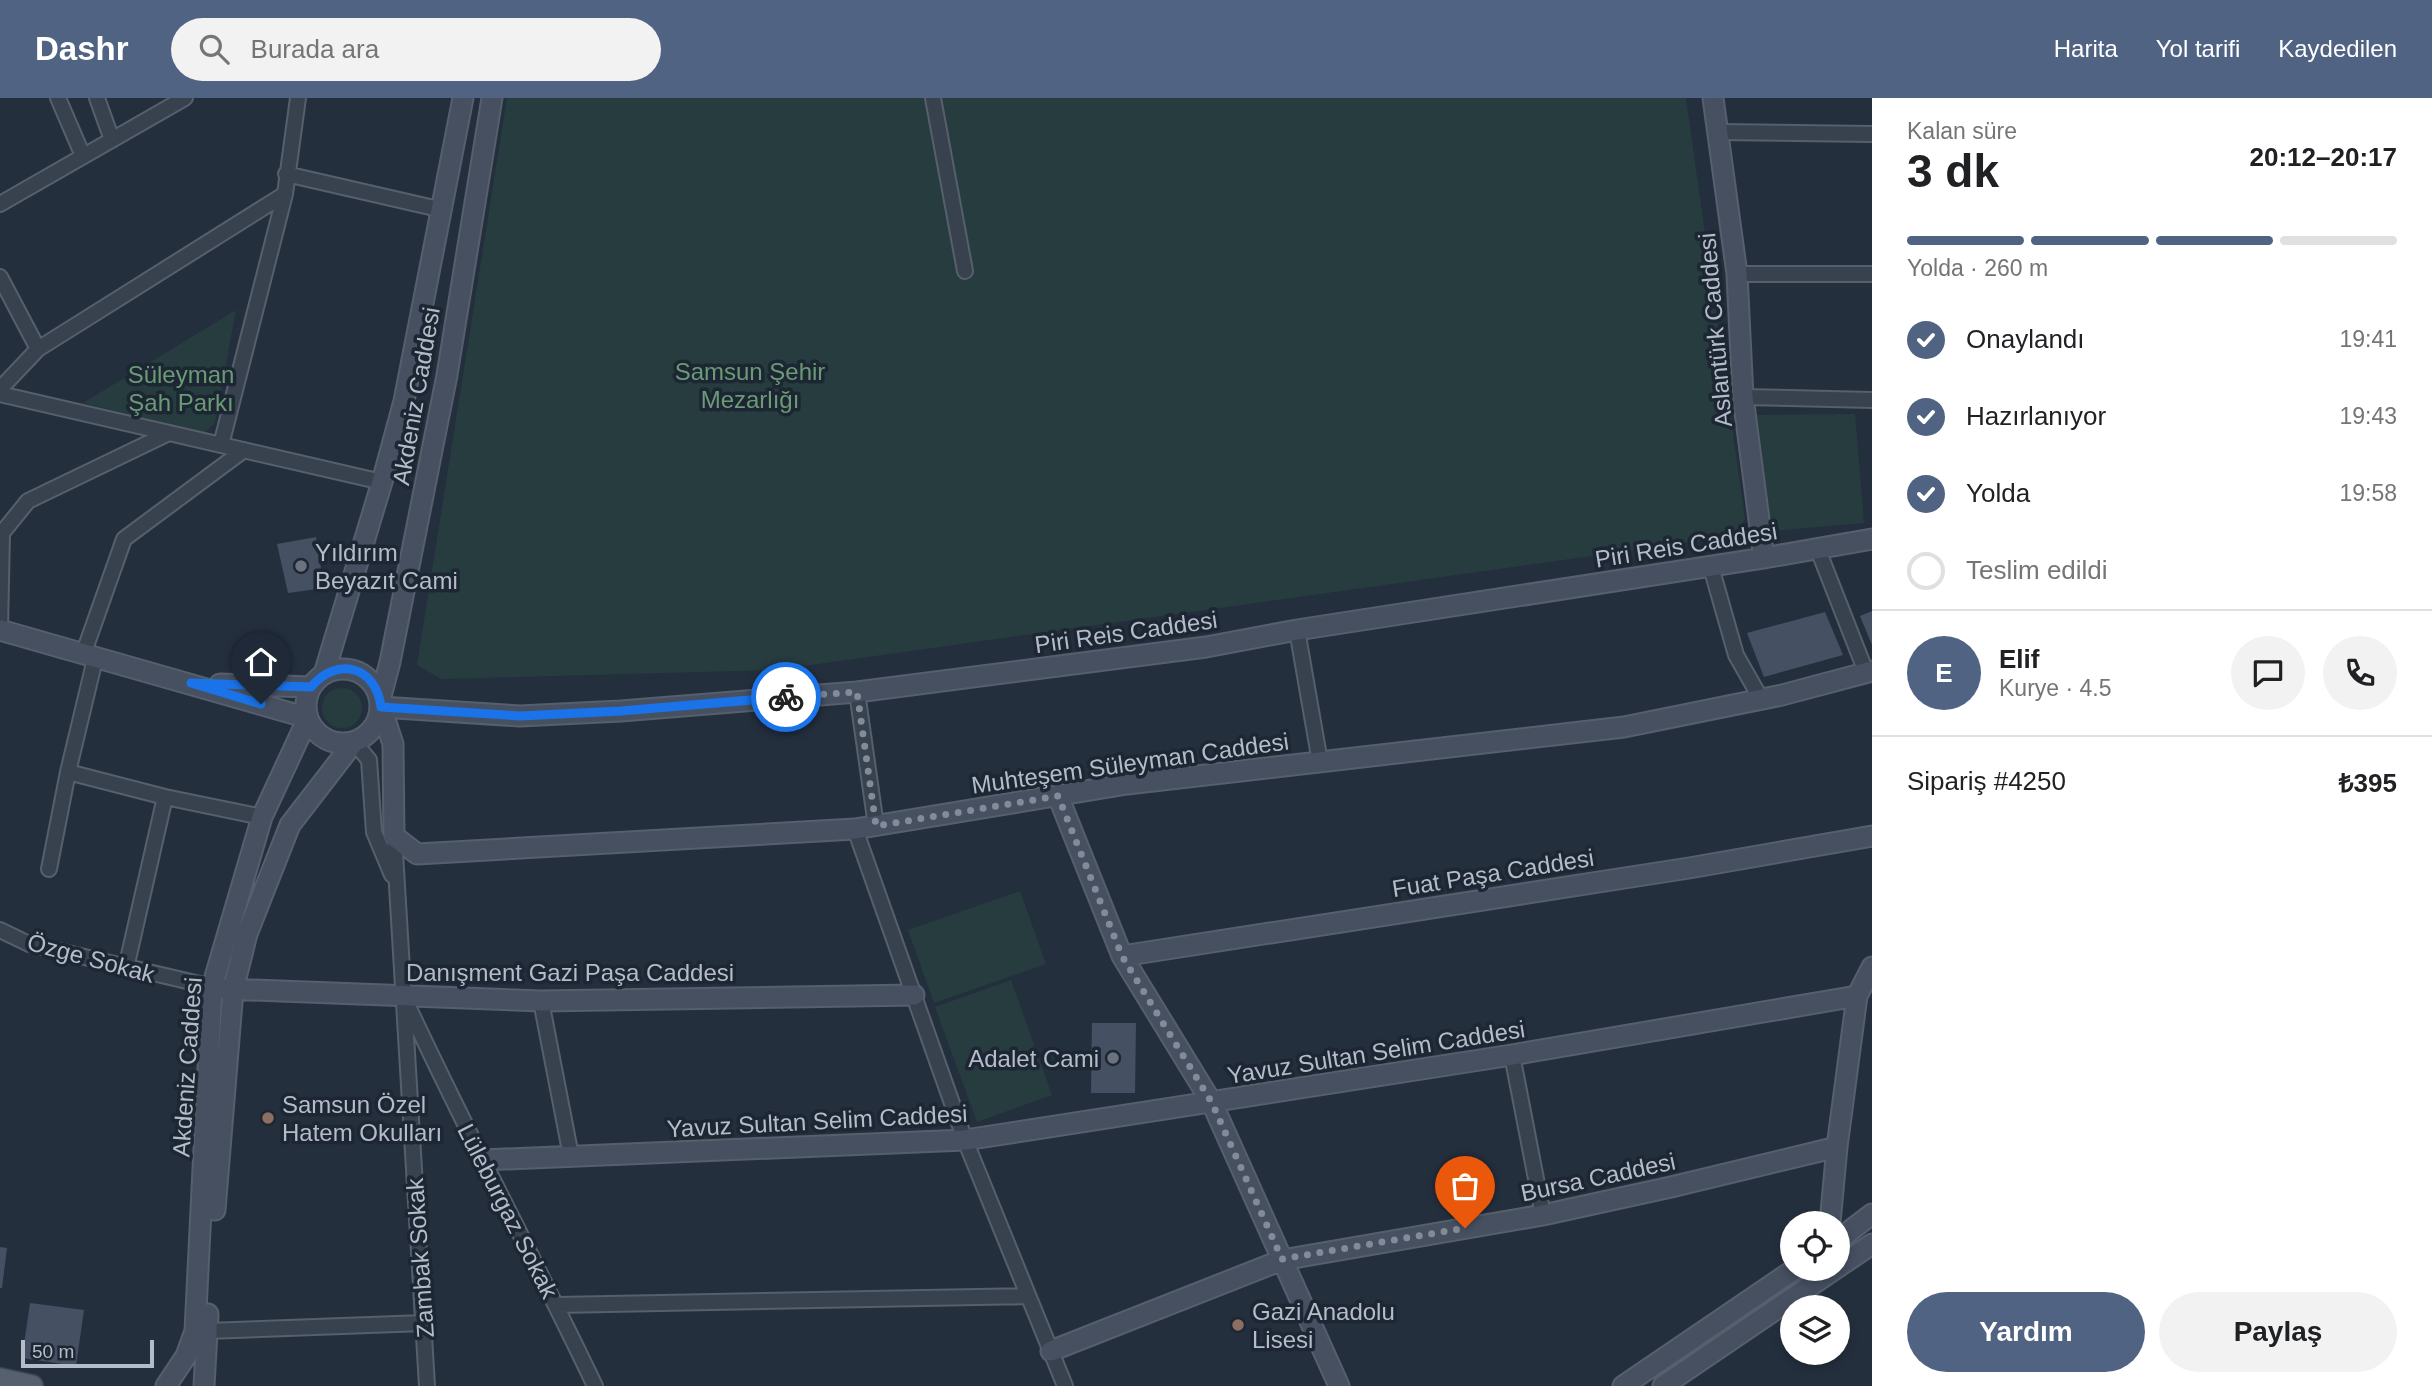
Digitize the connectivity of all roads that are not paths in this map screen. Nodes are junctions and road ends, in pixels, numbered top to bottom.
1 (58, 98) edge
2 (97, 98) edge
3 (185, 98) edge
4 (298, 98) edge
5 (463, 98) edge
6 (492, 98) edge
7 (933, 98) edge
8 (1713, 98) edge
9 (1718, 132) junction
10 (1872, 134) edge
11 (112, 140) junction
12 (83, 156) junction
13 (286, 174) junction
14 (285, 194) junction
15 (0, 204) edge
16 (443, 210) junction
17 (965, 271) dead end
18 (1737, 274) junction
19 (1872, 274) edge
20 (0, 277) edge
21 (38, 349) junction
22 (0, 391) edge
23 (1743, 397) junction
24 (1872, 400) edge
25 (169, 433) junction
26 (221, 445) junction
27 (244, 450) junction
28 (382, 482) junction
29 (1, 533) edge
30 (1872, 539) edge
31 (1817, 547) junction
32 (1765, 558) junction
33 (1711, 567) junction
34 (0, 629) edge
35 (1297, 630) junction
36 (90, 654) junction
37 (1869, 672) edge
38 (317, 681) junction
39 (191, 683) junction
40 (857, 692) junction
41 (1761, 699) junction
42 (381, 704) junction
43 (308, 718) junction
44 (354, 742) junction
45 (1320, 762) junction
46 (68, 772) junction
47 (1058, 796) junction
48 (165, 797) junction
49 (262, 817) junction
50 (876, 826) junction
51 (855, 829) junction
52 (394, 836) junction
53 (1872, 836) edge
54 (49, 869) dead end
55 (397, 887) junction
56 (0, 930) edge
57 (1122, 956) junction
58 (1872, 967) edge
59 (126, 968) junction
60 (224, 989) junction
61 (914, 995) junction
62 (1857, 996) junction
63 (404, 997) junction
64 (541, 1001) junction
65 (1512, 1055) junction
66 (1212, 1103) junction
67 (965, 1140) junction
68 (1836, 1147) junction
69 (571, 1156) junction
70 (482, 1160) junction
71 (1831, 1211) edge
72 (1872, 1214) edge
73 (1543, 1215) junction
74 (1850, 1231) edge
75 (1872, 1244) edge
76 (1282, 1259) junction
77 (1780, 1279) edge
78 (1028, 1296) junction
79 (557, 1305) junction
80 (424, 1323) junction
81 (206, 1331) junction
82 (1051, 1351) junction
83 (0, 1378) edge
84 (32, 1386) edge
85 (166, 1386) edge
86 (204, 1386) edge
87 (427, 1386) edge
88 (595, 1386) edge
89 (1065, 1386) edge
90 (1339, 1386) edge
91 (1623, 1386) edge
92 (1663, 1386) edge

1 - 12 street
2 - 11 street
3 - 11 street
4 - 13 street
5 - 16 street, Akdeniz Caddesi
6 - 42 street, Akdeniz Caddesi
7 - 17 street
8 - 9 street, Aslantürk Caddesi
9 - 10 street
9 - 18 street, Aslantürk Caddesi
11 - 12 street
12 - 15 street
13 - 14 street
13 - 16 street
14 - 21 street
14 - 26 street
16 - 28 street, Akdeniz Caddesi
18 - 19 street
18 - 23 street, Aslantürk Caddesi
20 - 21 street
21 - 22 street
22 - 25 street
23 - 24 street
23 - 32 street, Aslantürk Caddesi
25 - 26 street
25 - 29 street
26 - 27 street
27 - 28 street
27 - 36 street
28 - 38 street, Akdeniz Caddesi
29 - 34 street
30 - 31 street, Piri Reis Caddesi
31 - 32 street, Piri Reis Caddesi
31 - 37 street
32 - 33 street, Piri Reis Caddesi
33 - 35 street, Piri Reis Caddesi
33 - 41 street
34 - 36 street
35 - 40 street, Piri Reis Caddesi
35 - 45 street
36 - 39 street
36 - 46 street
37 - 41 street, Muhteşem Süleyman Caddesi
38 - 39 street
38 - 42 street
38 - 43 street
39 - 43 street
40 - 42 street, Piri Reis Caddesi
40 - 50 street
41 - 45 street, Muhteşem Süleyman Caddesi
42 - 44 street
42 - 52 street
43 - 44 street
43 - 49 street, Akdeniz Caddesi
44 - 55 street
44 - 60 street, Akdeniz Caddesi
45 - 47 street, Muhteşem Süleyman Caddesi
46 - 48 street
46 - 54 street
47 - 50 street, Muhteşem Süleyman Caddesi
47 - 57 street
48 - 49 street
48 - 59 street
49 - 60 street, Akdeniz Caddesi
50 - 51 street, Muhteşem Süleyman Caddesi
51 - 52 street, Muhteşem Süleyman Caddesi
51 - 61 street
52 - 55 street, Zambak Sokak
53 - 57 street, Fuat Paşa Caddesi
55 - 63 street, Zambak Sokak
56 - 59 street, Özge Sokak
57 - 66 street
58 - 62 street
59 - 60 street, Özge Sokak
60 - 63 street, Danışment Gazi Paşa Caddesi
60 - 81 street, Akdeniz Caddesi
60 - 85 street, Akdeniz Caddesi
61 - 64 street, Danışment Gazi Paşa Caddesi
61 - 67 street
62 - 65 street, Yavuz Sultan Selim Caddesi
62 - 68 street
63 - 64 street, Danışment Gazi Paşa Caddesi
63 - 70 street, Lüleburgaz Sokak
63 - 80 street, Zambak Sokak
64 - 69 street
65 - 66 street, Yavuz Sultan Selim Caddesi
65 - 73 street
66 - 67 street, Yavuz Sultan Selim Caddesi
66 - 76 street
67 - 69 street, Yavuz Sultan Selim Caddesi
67 - 78 street
68 - 71 street
68 - 73 street, Bursa Caddesi
69 - 70 street, Yavuz Sultan Selim Caddesi
70 - 79 street, Lüleburgaz Sokak
72 - 74 street
73 - 76 street, Bursa Caddesi
75 - 92 street
76 - 82 street, Bursa Caddesi
76 - 90 street
77 - 91 street
78 - 79 street
78 - 82 street
79 - 88 street, Lüleburgaz Sokak
80 - 81 street
80 - 87 street, Zambak Sokak
81 - 86 street, Akdeniz Caddesi
82 - 89 street
83 - 84 main road

